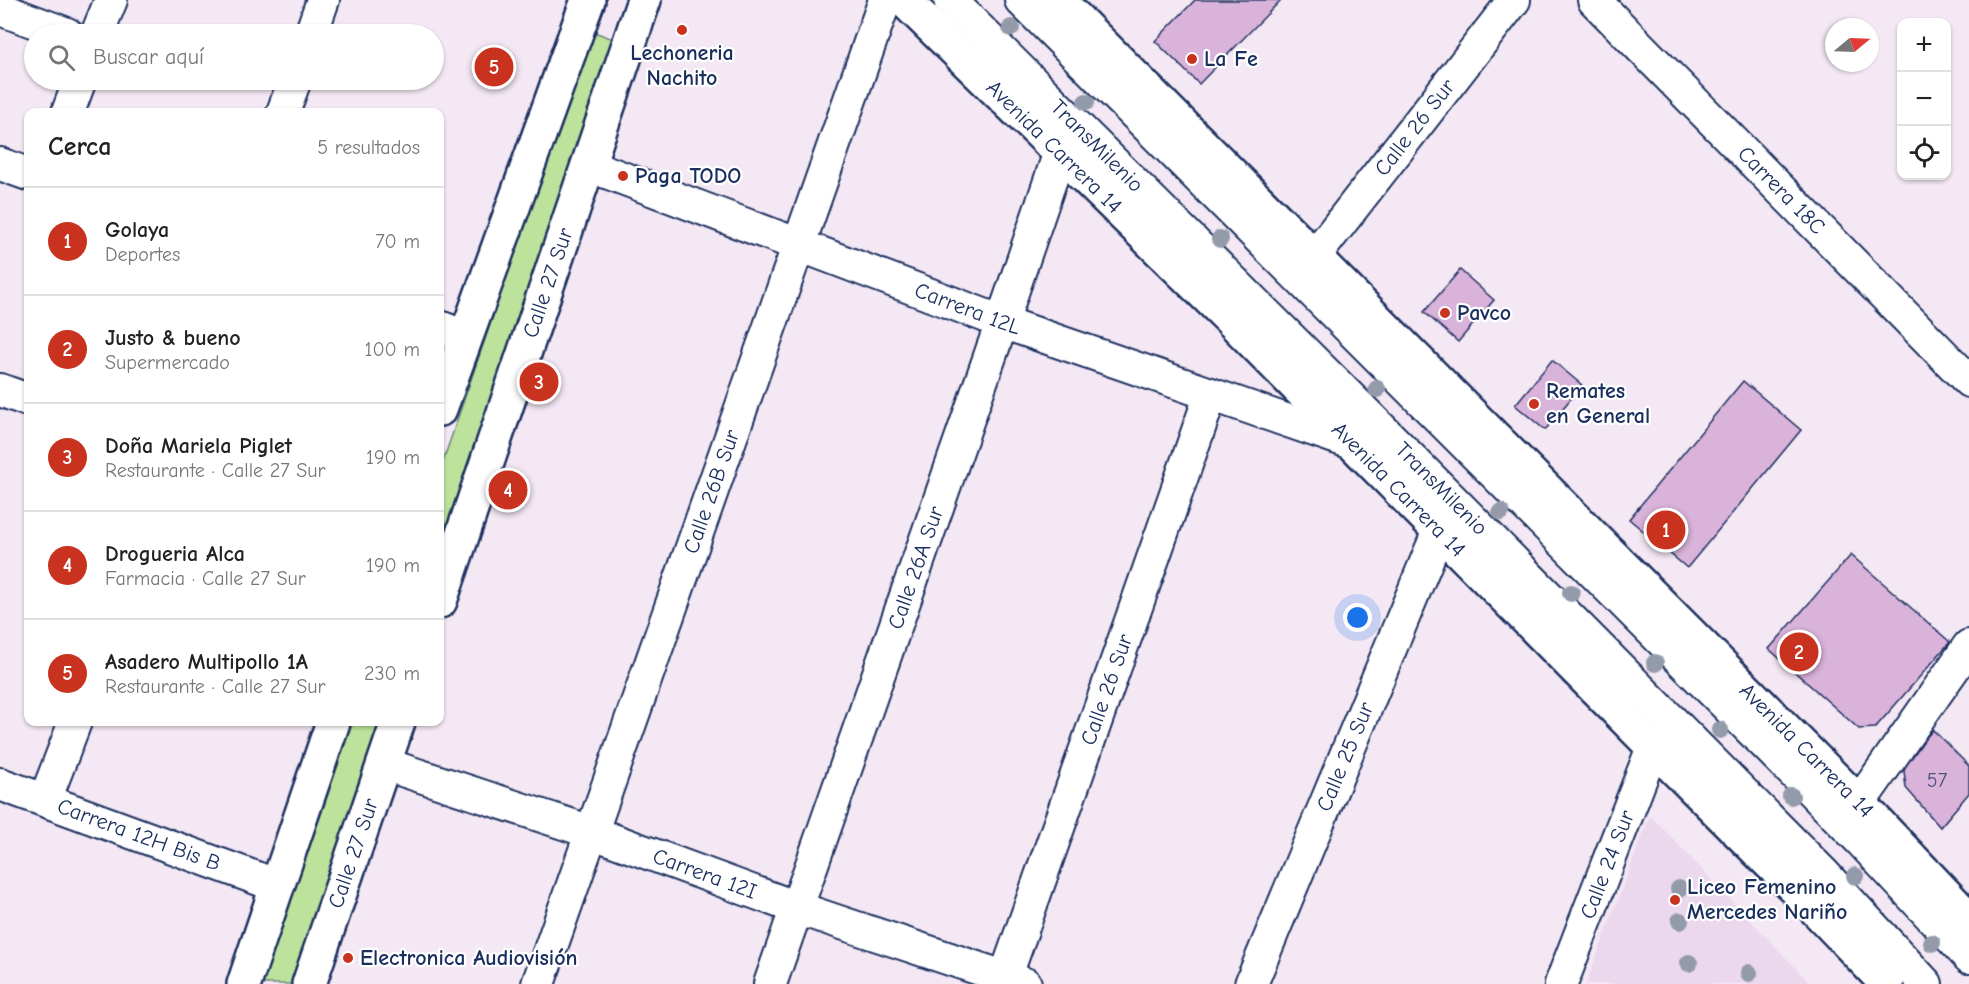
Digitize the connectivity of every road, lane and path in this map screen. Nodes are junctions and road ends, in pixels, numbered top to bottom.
1 (111, 0) edge
2 (323, 0) edge
3 (588, 0) edge
4 (644, 0) edge
5 (885, 0) edge
6 (904, 0) edge
7 (950, 0) edge
8 (1021, 0) edge
9 (1514, 0) edge
10 (1594, 0) edge
11 (1074, 6) edge
12 (0, 9) edge
13 (40, 24) edge
14 (101, 24) edge
15 (315, 24) edge
16 (76, 90) edge
17 (291, 90) edge
18 (70, 108) edge
19 (284, 108) edge
20 (1060, 152) junction
21 (0, 164) edge
22 (588, 165) junction
23 (24, 173) edge
24 (798, 245) junction
25 (1314, 257) junction
26 (1002, 322) junction
27 (452, 332) edge
28 (1969, 381) edge
29 (444, 383) edge
30 (0, 390) edge
31 (1211, 394) junction
32 (24, 399) edge
33 (1352, 442) junction
34 (1439, 531) junction
35 (444, 589) edge
36 (1969, 646) edge
37 (73, 726) edge
38 (332, 726) edge
39 (397, 726) edge
40 (1653, 747) junction
41 (384, 764) junction
42 (0, 784) edge
43 (45, 800) junction
44 (1859, 803) junction
45 (591, 832) junction
46 (278, 886) junction
47 (797, 908) junction
48 (1969, 919) edge
49 (1969, 957) edge
50 (1011, 982) edge
51 (244, 984) edge
52 (309, 984) edge
53 (538, 984) edge
54 (770, 984) edge
55 (1251, 984) edge
56 (1561, 984) edge
57 (1887, 984) edge
58 (1926, 984) edge

1 - 14 street
2 - 15 street
3 - 27 main road
4 - 22 main road, Calle 27 Sur
5 - 24 street, Calle 26B Sur
6 - 20 main road, Avenida Carrera 14
7 - 58 street, TransMilenio
8 - 49 street
9 - 25 street, Calle 26 Sur
10 - 28 street, Carrera 18C
11 - 25 main road, Avenida Carrera 14
12 - 13 street
16 - 18 street
17 - 19 street
20 - 26 street, Calle 26A Sur
20 - 33 main road, Avenida Carrera 14
21 - 23 street
22 - 24 street, Carrera 12L
22 - 35 main road, Calle 27 Sur
24 - 26 street, Carrera 12L
24 - 45 street, Calle 26B Sur
25 - 44 main road, Avenida Carrera 14
26 - 31 street, Carrera 12L
26 - 47 street, Calle 26A Sur
27 - 29 main road
30 - 32 street
31 - 33 street, Carrera 12L
31 - 50 street, Calle 26 Sur
33 - 34 main road, Avenida Carrera 14
34 - 40 main road, Avenida Carrera 14
34 - 55 street, Calle 25 Sur
36 - 44 street
37 - 43 street
38 - 46 main road
39 - 41 main road, Calle 27 Sur
40 - 56 street, Calle 24 Sur
40 - 57 main road, Avenida Carrera 14
41 - 45 street, Carrera 12I
41 - 52 main road, Calle 27 Sur
42 - 43 street, Carrera 12H Bis B
43 - 46 street, Carrera 12H Bis B
44 - 48 main road, Avenida Carrera 14
45 - 47 street, Carrera 12I
45 - 53 street, Calle 26B Sur
46 - 51 main road
47 - 50 street, Carrera 12I
47 - 54 street, Calle 26A Sur

